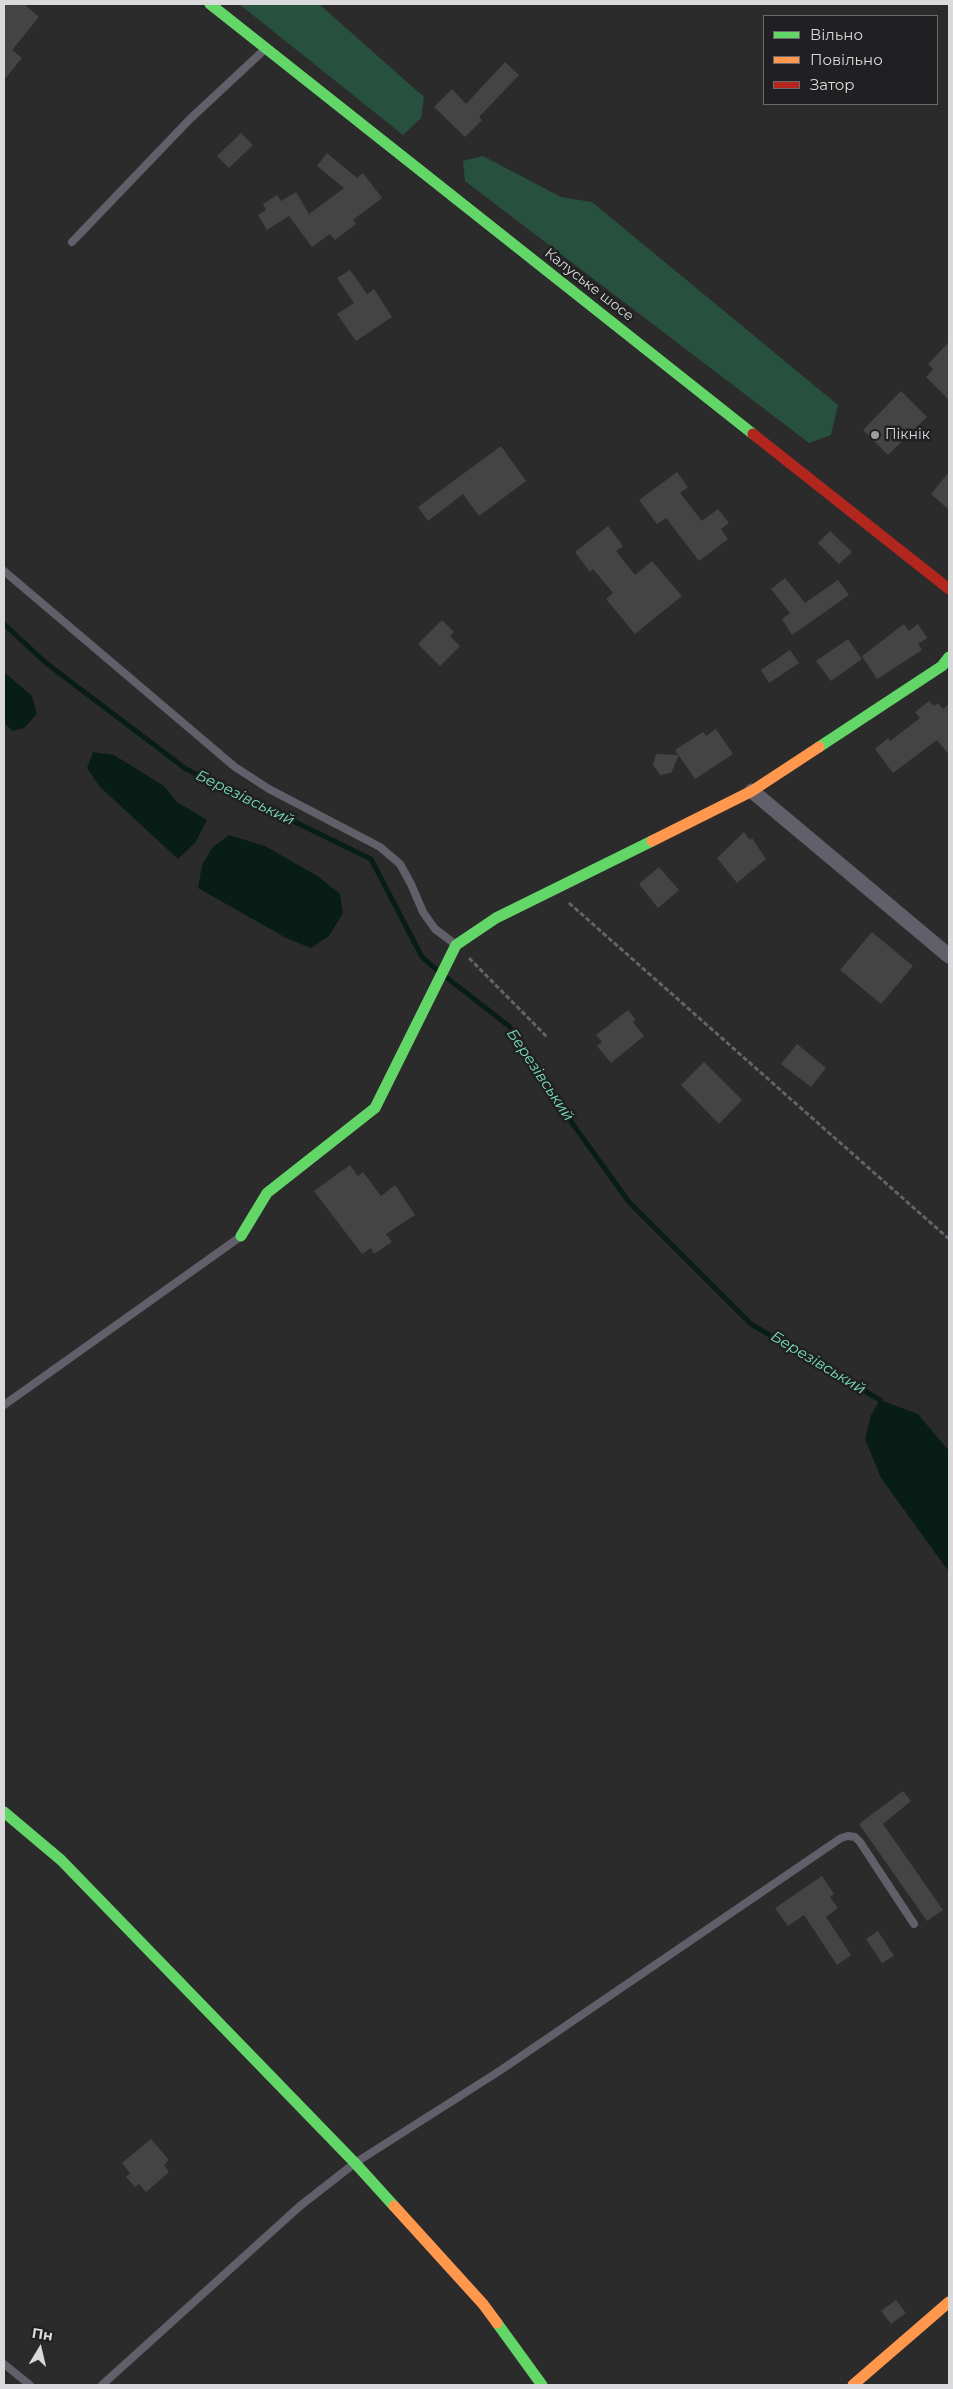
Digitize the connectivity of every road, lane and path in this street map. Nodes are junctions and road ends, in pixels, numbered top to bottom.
1 (210, 4) edge
2 (268, 47) junction
3 (72, 242) dead end
4 (4, 571) edge
5 (949, 589) edge
6 (949, 657) edge
7 (752, 790) junction
8 (554, 890) junction
9 (456, 945) junction
10 (949, 956) edge
11 (548, 1038) dead end
12 (241, 1236) joint
13 (949, 1239) edge
14 (4, 1405) edge
15 (4, 1812) edge
16 (914, 1924) dead end
17 (355, 2163) junction
18 (949, 2302) edge
19 (4, 2364) edge
20 (30, 2385) edge
21 (102, 2385) edge
22 (542, 2385) edge
23 (853, 2385) edge

1 - 2 street, Калуське шосе
2 - 3 lane
2 - 5 street, Калуське шосе
4 - 9 lane
6 - 7 street
7 - 8 street
7 - 10 street
8 - 9 street
8 - 13 path
9 - 11 path
9 - 12 street
12 - 14 lane
15 - 17 street
16 - 17 lane
17 - 21 lane
17 - 22 street
18 - 23 street
19 - 20 lane

